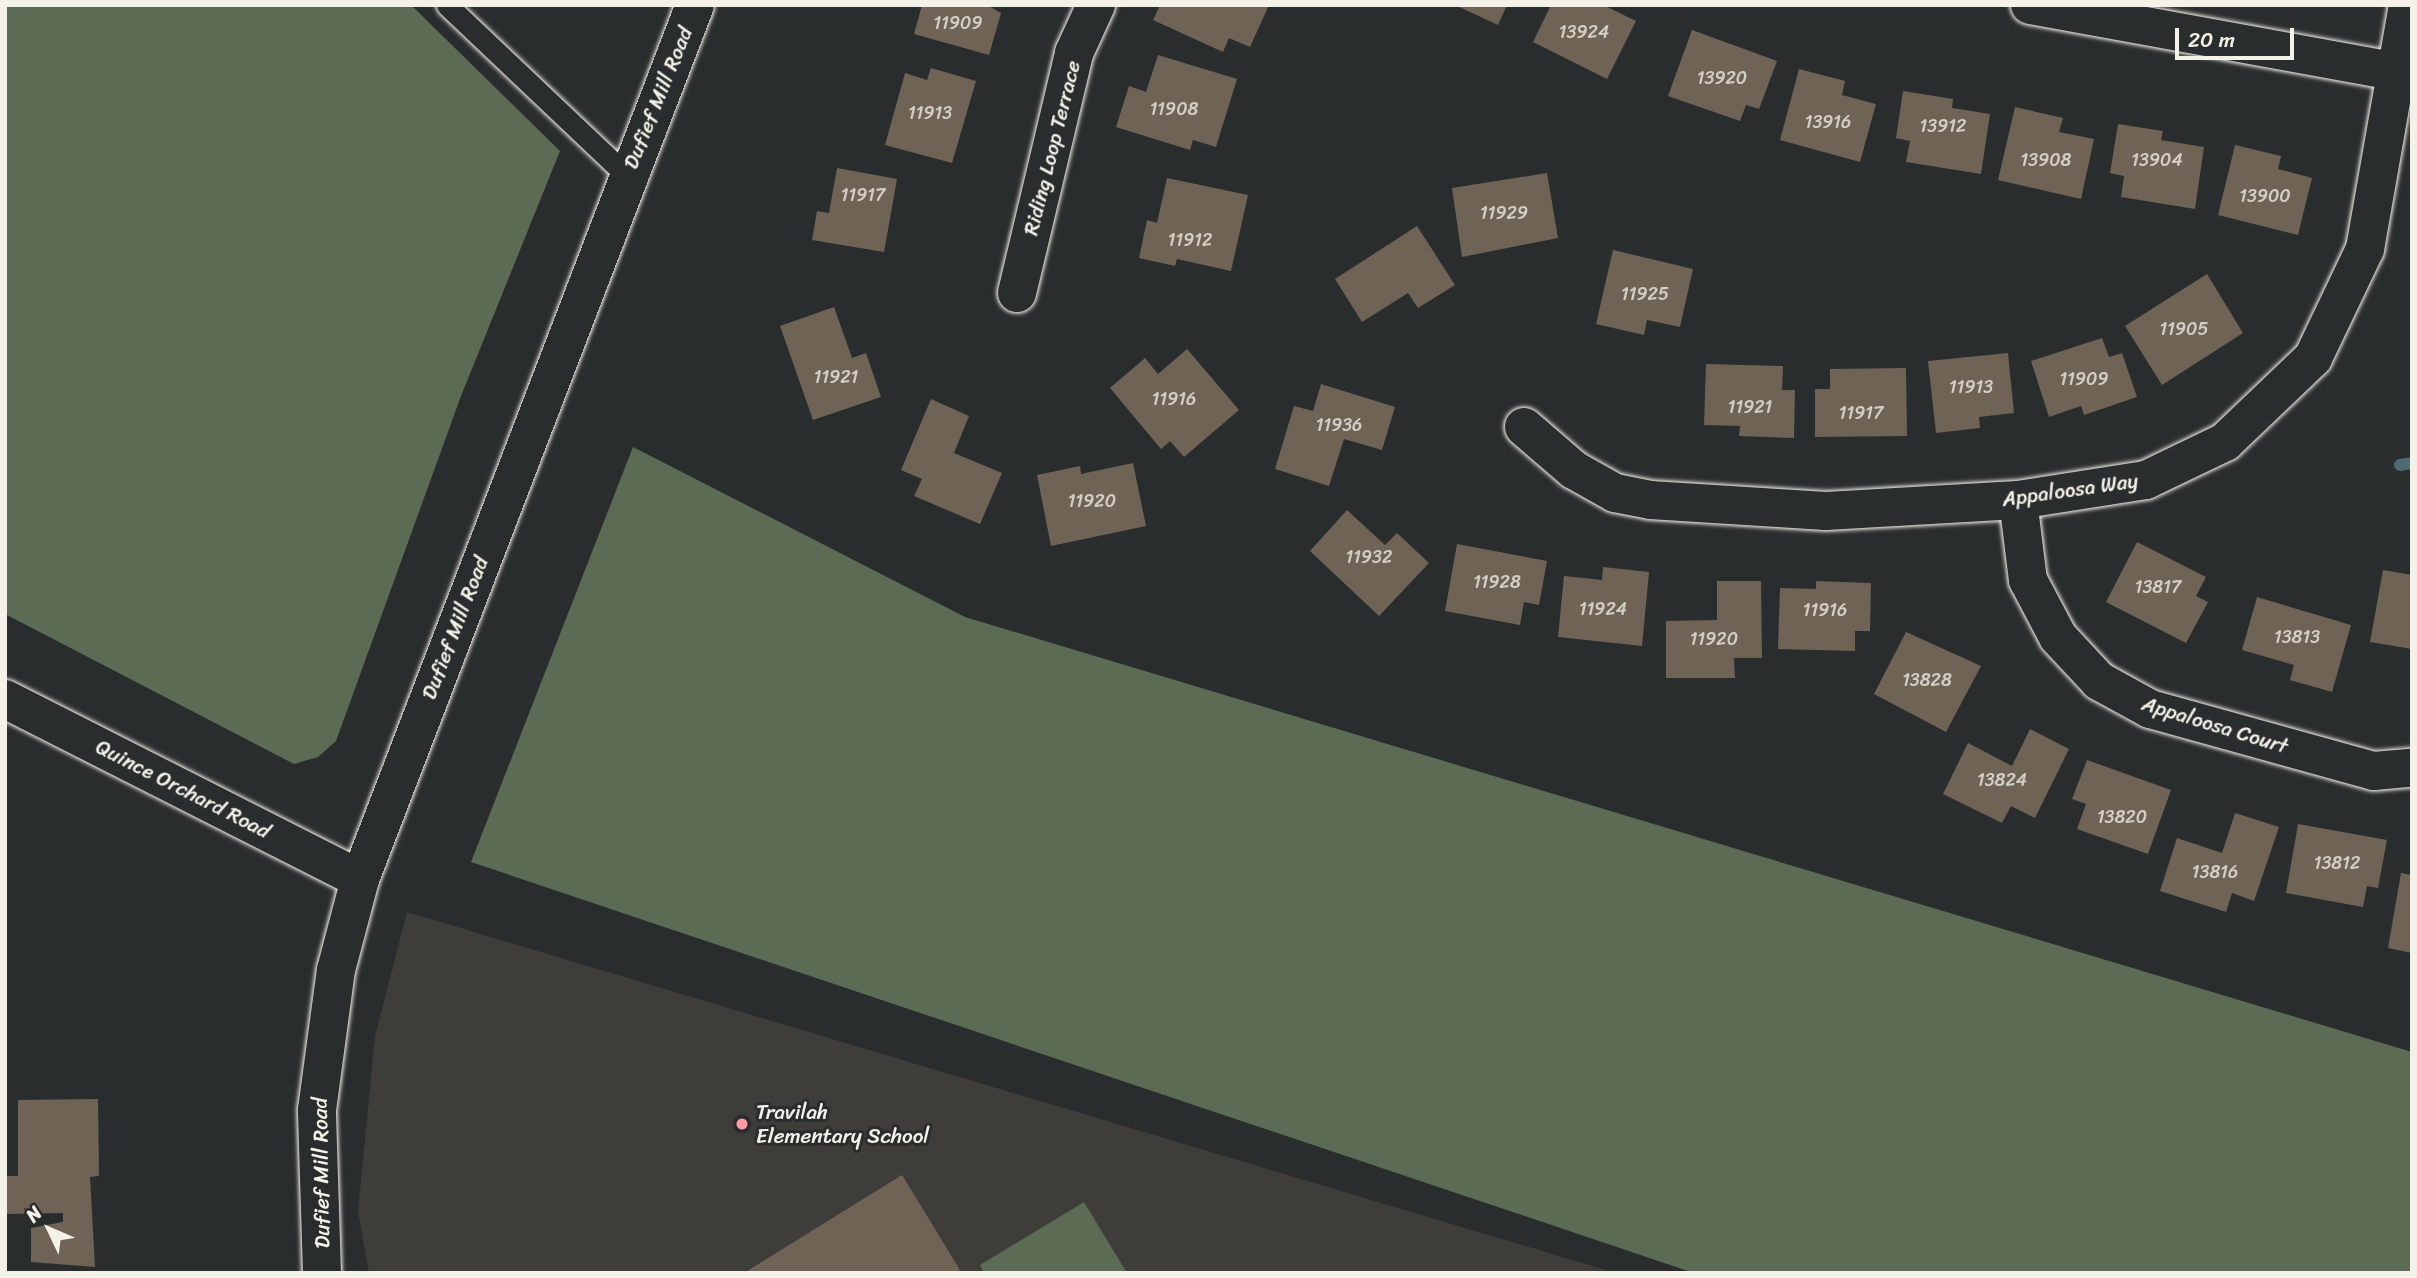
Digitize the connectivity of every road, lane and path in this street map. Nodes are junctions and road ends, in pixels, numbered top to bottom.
1 (447, 5) edge
2 (695, 5) edge
3 (1096, 5) edge
4 (2030, 5) edge
5 (2408, 5) edge
6 (2397, 72) junction
7 (627, 176) junction
8 (1017, 293) dead end
9 (1524, 427) dead end
10 (2018, 500) junction
11 (5, 699) edge
12 (2412, 768) edge
13 (360, 879) junction
14 (322, 1273) edge

1 - 7 lane
2 - 7 street, Dufief Mill Road
3 - 8 street, Riding Loop Terrace
4 - 6 street
5 - 6 street, Appaloosa Way
6 - 10 street, Appaloosa Way
7 - 13 street, Dufief Mill Road
9 - 10 street, Appaloosa Way
10 - 12 street, Appaloosa Court
11 - 13 street, Quince Orchard Road
13 - 14 street, Dufief Mill Road

